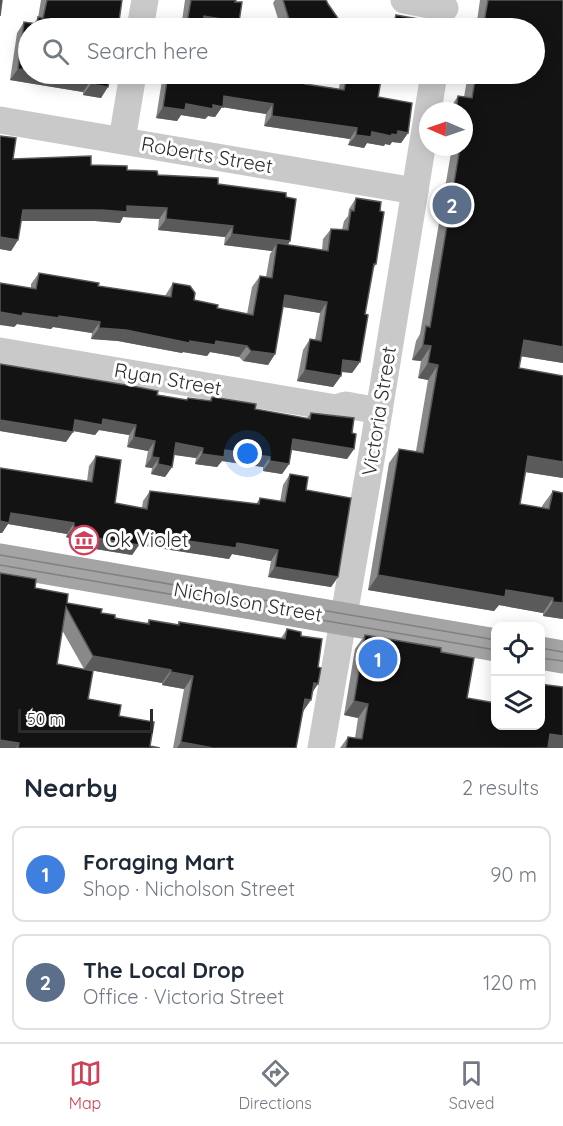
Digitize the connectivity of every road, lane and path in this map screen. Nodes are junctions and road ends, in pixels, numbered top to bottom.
1 (145, 0) edge
2 (404, 0) edge
3 (444, 12) edge
4 (142, 18) edge
5 (131, 84) edge
6 (432, 84) edge
7 (0, 120) edge
8 (122, 140) junction
9 (415, 191) junction
10 (0, 351) edge
11 (378, 415) junction
12 (0, 560) edge
13 (344, 619) junction
14 (491, 644) edge
15 (545, 654) edge
16 (563, 657) edge
17 (321, 748) edge

1 - 4 street
2 - 3 street
5 - 8 street
6 - 9 street, Victoria Street
7 - 8 street, Roberts Street
8 - 9 street, Roberts Street
9 - 11 street, Victoria Street
10 - 11 street, Ryan Street
11 - 13 street, Victoria Street
12 - 13 main road, Nicholson Street
13 - 14 main road, Nicholson Street
13 - 17 street, Victoria Street
15 - 16 main road

